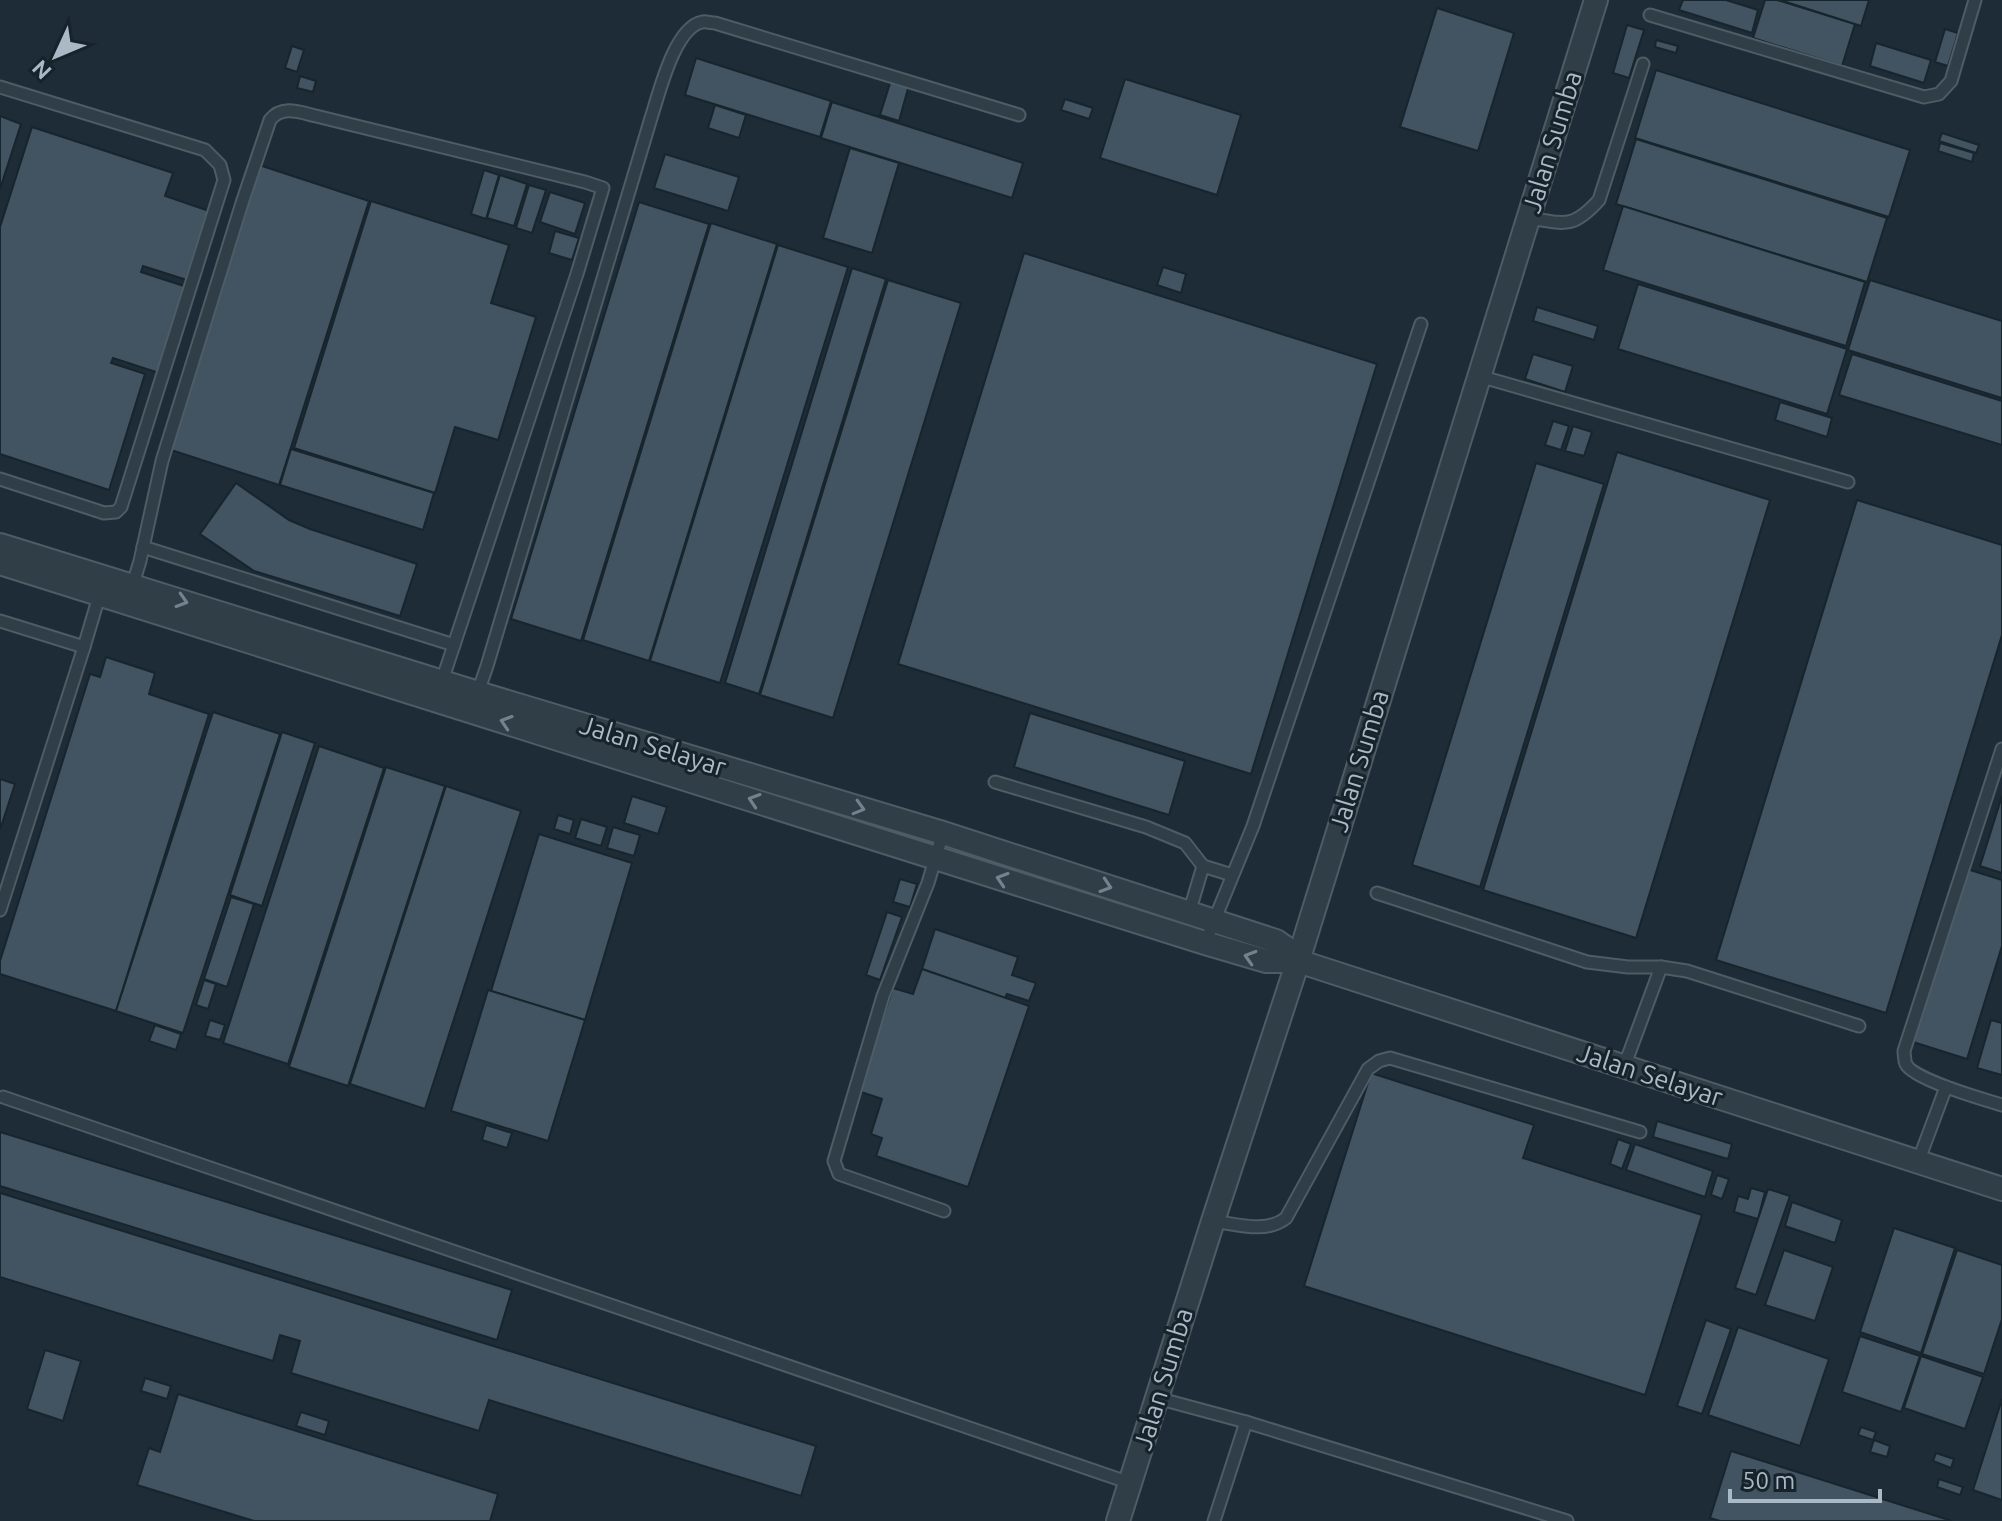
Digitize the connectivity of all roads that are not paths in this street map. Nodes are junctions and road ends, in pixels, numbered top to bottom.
1 (1596, 0) edge
2 (1975, 0) edge
3 (1650, 15) dead end
4 (1643, 64) dead end
5 (0, 87) edge
6 (1019, 115) dead end
7 (1528, 218) junction
8 (1421, 324) dead end
9 (1478, 376) junction
10 (0, 479) edge
11 (1848, 482) dead end
12 (0, 545) edge
13 (143, 547) junction
14 (0, 563) edge
15 (102, 585) junction
16 (129, 594) junction
17 (0, 621) edge
18 (454, 645) junction
19 (84, 647) junction
20 (439, 690) junction
21 (475, 702) junction
22 (627, 749) junction
23 (2002, 749) edge
24 (995, 782) dead end
25 (807, 793) junction
26 (799, 815) junction
27 (943, 833) junction
28 (936, 858) junction
29 (1203, 866) junction
30 (1232, 875) junction
31 (1377, 893) dead end
32 (0, 910) edge
33 (1189, 913) junction
34 (1209, 932) junction
35 (1298, 961) junction
36 (1661, 967) junction
37 (1859, 1026) dead end
38 (1624, 1067) junction
39 (1946, 1087) junction
40 (3, 1097) dead end
41 (2002, 1105) edge
42 (1640, 1132) dead end
43 (1918, 1162) junction
44 (2002, 1189) edge
45 (944, 1211) dead end
46 (1213, 1221) junction
47 (1157, 1398) junction
48 (1246, 1422) junction
49 (1130, 1483) junction
50 (1118, 1521) edge
51 (1214, 1521) edge
52 (1567, 1521) edge

1 - 7 street, Jalan Sumba
2 - 3 lane
4 - 7 lane
5 - 10 lane
6 - 21 lane
7 - 9 street, Jalan Sumba
8 - 30 lane
9 - 11 lane
9 - 35 street, Jalan Sumba
12 - 15 street, Jalan Selayar
13 - 16 lane
13 - 18 lane
13 - 18 lane
14 - 15 street, Jalan Selayar
15 - 16 street, Jalan Selayar
15 - 19 lane
16 - 20 street, Jalan Selayar
17 - 19 lane
18 - 20 lane
19 - 32 lane
20 - 21 street, Jalan Selayar
21 - 22 street, Jalan Selayar
22 - 25 street, Jalan Selayar
26 -> 22 street, Jalan Selayar
23 - 39 lane
24 - 29 lane
25 - 26 street
25 -> 27 street, Jalan Selayar
26 - 28 street, Jalan Selayar
27 - 28 lane
27 -> 33 street, Jalan Selayar
34 -> 28 street, Jalan Selayar
28 - 45 lane
29 - 30 lane
29 - 33 lane
30 - 34 lane
31 - 36 lane
33 - 34 street, Jalan Selayar
34 - 35 street, Jalan Selayar
35 - 38 street, Jalan Selayar
35 - 46 street, Jalan Sumba
36 - 37 lane
36 - 38 lane
38 - 43 street, Jalan Selayar
39 - 41 lane
39 - 43 lane
40 - 49 lane
42 - 46 lane
43 - 44 street, Jalan Selayar
46 - 47 street, Jalan Sumba
47 - 48 lane
47 - 49 street, Jalan Sumba
48 - 51 lane
48 - 52 lane
49 - 50 street, Jalan Sumba

